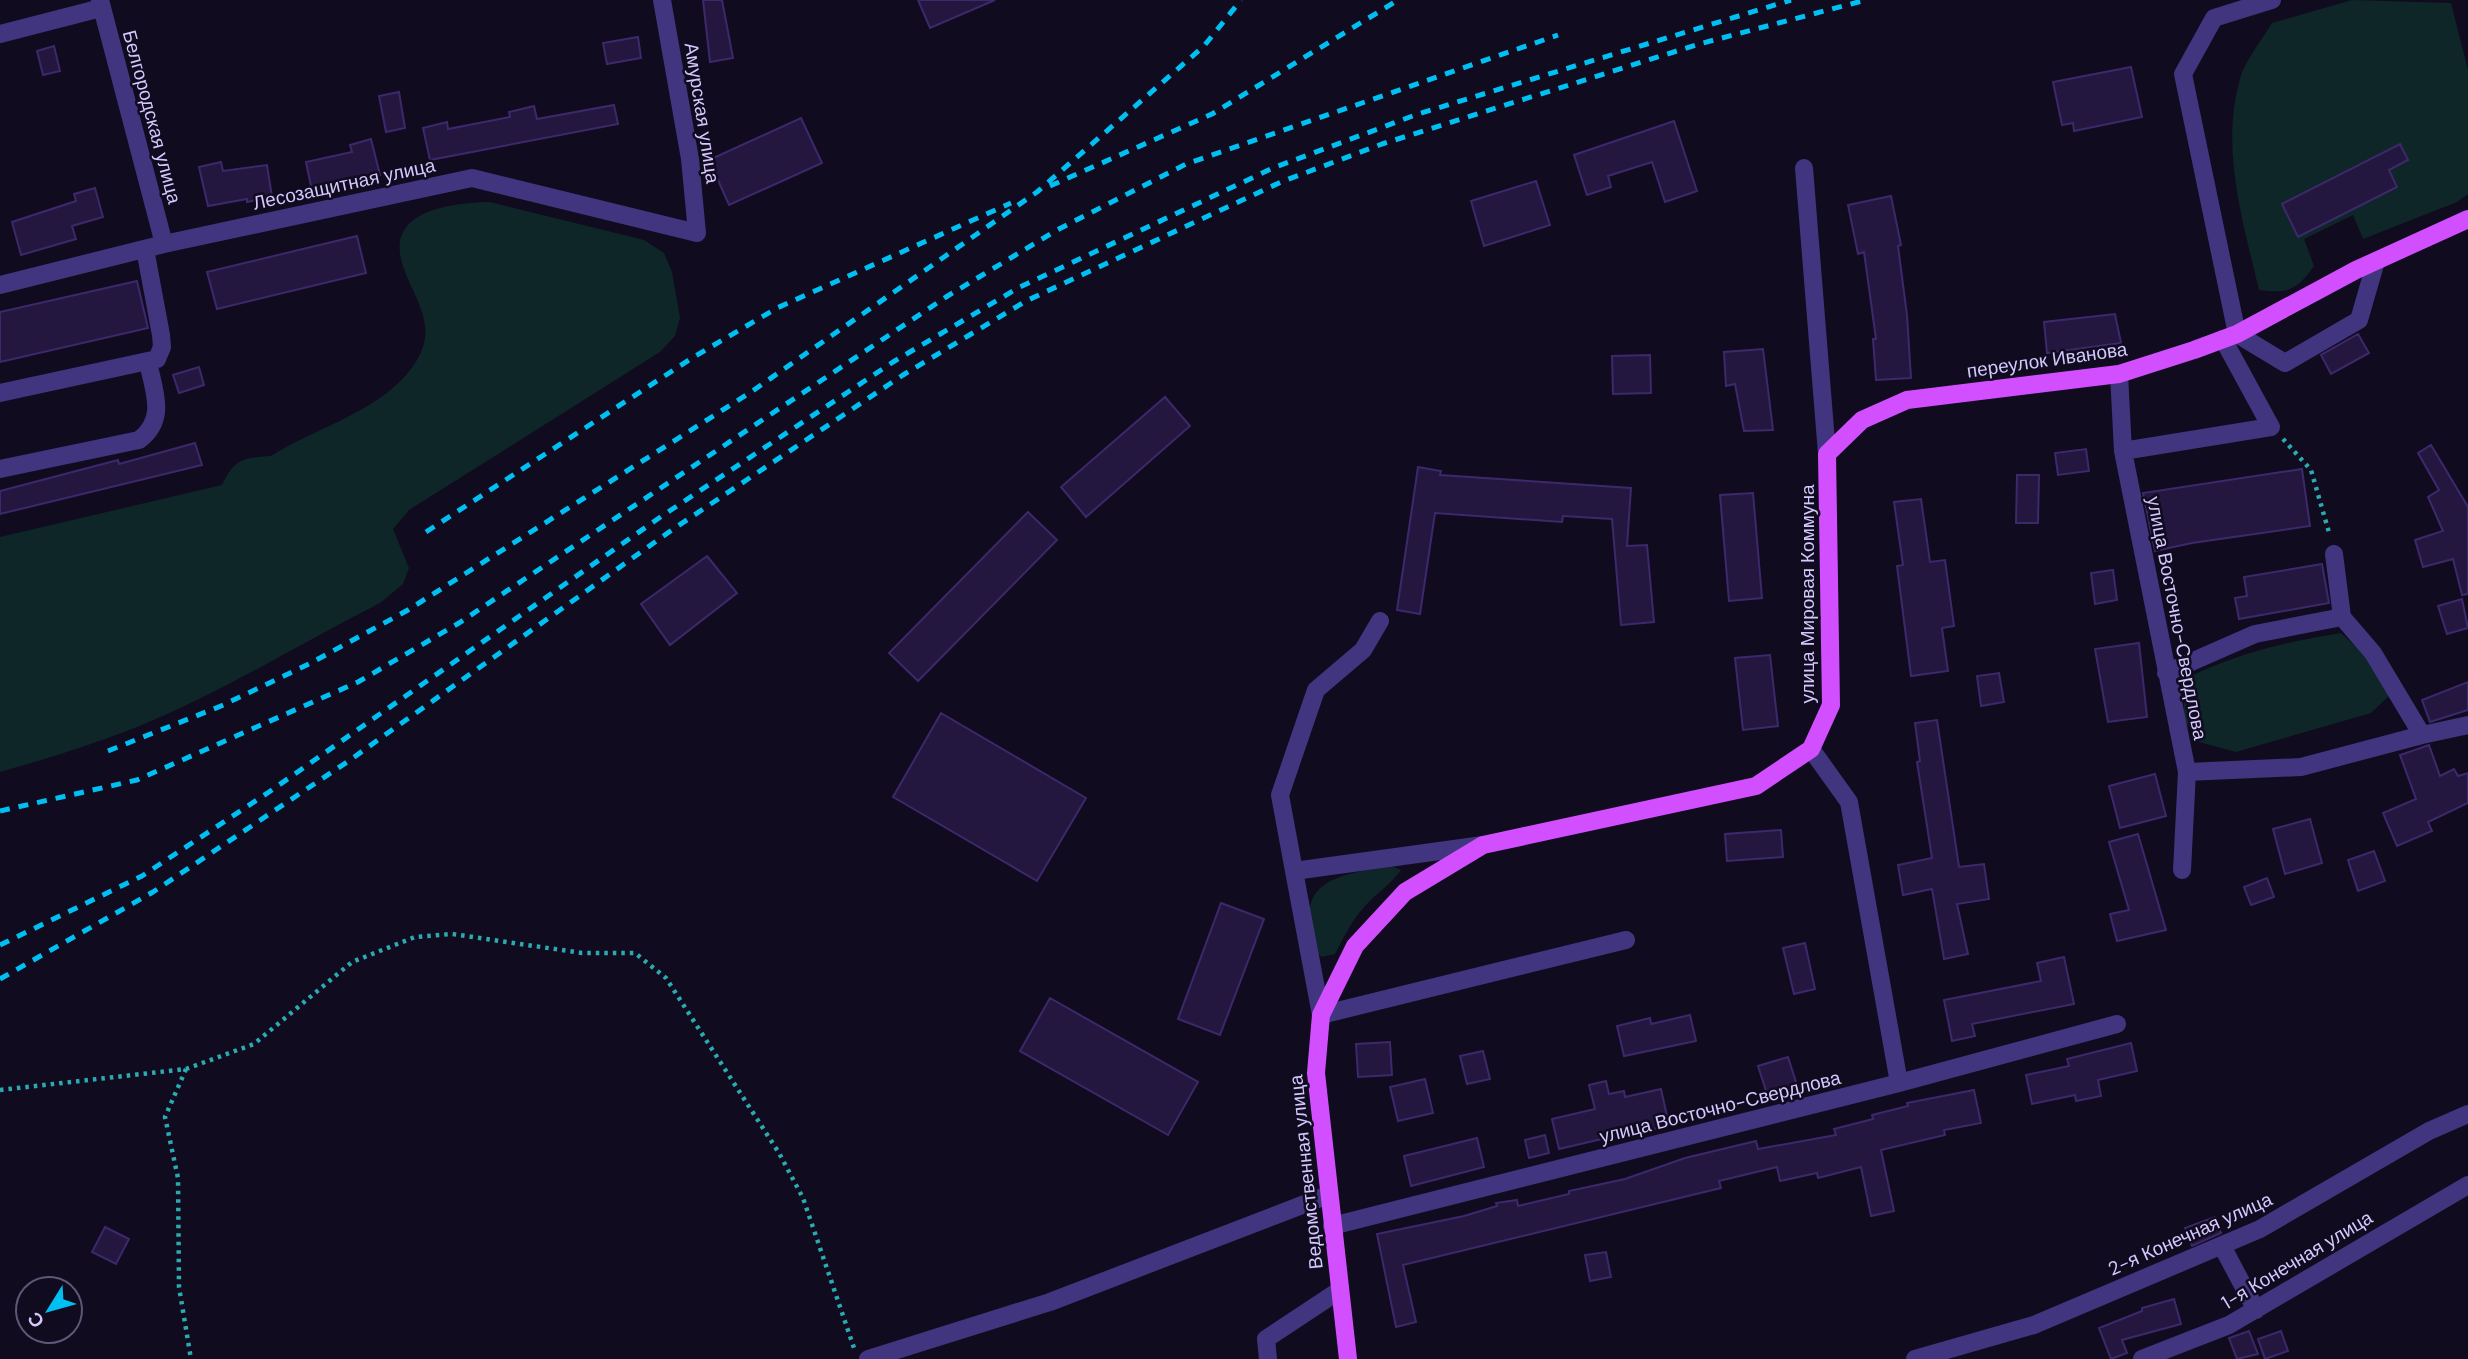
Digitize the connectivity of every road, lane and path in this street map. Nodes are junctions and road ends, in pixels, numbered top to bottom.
1 (662, 0) edge
2 (2272, 0) edge
3 (101, 4) edge
4 (0, 34) edge
5 (1804, 169) dead end
6 (2468, 219) edge
7 (697, 233) joint
8 (164, 244) junction
9 (145, 249) junction
10 (2376, 261) junction
11 (0, 285) edge
12 (2230, 337) junction
13 (148, 362) junction
14 (2119, 374) junction
15 (0, 393) edge
16 (2271, 427) junction
17 (2123, 451) junction
18 (1827, 454) junction
19 (0, 470) edge
20 (2334, 554) joint
21 (2342, 617) junction
22 (1380, 621) dead end
23 (2166, 673) junction
24 (2468, 725) edge
25 (2422, 736) junction
26 (1811, 749) junction
27 (2187, 772) junction
28 (1483, 845) junction
29 (2182, 870) dead end
30 (1294, 871) junction
31 (1626, 940) dead end
32 (1321, 1015) junction
33 (2117, 1024) dead end
34 (186, 1069) junction
35 (1899, 1083) junction
36 (0, 1090) edge
37 (2468, 1114) edge
38 (2468, 1185) edge
39 (1328, 1195) junction
40 (1332, 1226) junction
41 (2222, 1246) junction
42 (1340, 1290) junction
43 (2256, 1310) junction
44 (191, 1359) edge
45 (858, 1359) edge
46 (868, 1359) edge
47 (1268, 1359) edge
48 (1348, 1359) edge
49 (1915, 1359) edge
50 (2141, 1359) edge

1 - 7 street, Амурская улица
2 - 12 street
3 - 4 street
3 - 8 street, Белгородская улица
5 - 18 street, улица Мировая Коммуна
6 - 10 main road, переулок Иванова
7 - 8 street, Лесозащитная улица
8 - 9 street, Лесозащитная улица
9 - 11 street, Лесозащитная улица
9 - 13 street
10 - 12 main road, переулок Иванова
10 - 12 street
12 - 14 main road, переулок Иванова
12 - 16 street
13 - 15 street
13 - 19 street
14 - 17 street, улица Восточно-Свердлова
14 - 18 main road, переулок Иванова
16 - 17 street
16 - 20 path
17 - 23 street, улица Восточно-Свердлова
18 - 26 main road, улица Мировая Коммуна
20 - 21 street
21 - 23 street
21 - 25 street
22 - 30 street
23 - 27 street, улица Восточно-Свердлова
24 - 25 street
25 - 27 street
26 - 28 main road, Ведомственная улица
26 - 35 street
27 - 29 street, улица Восточно-Свердлова
28 - 30 street
28 - 32 main road, Ведомственная улица
30 - 32 street
31 - 32 street
32 - 39 main road, Ведомственная улица
33 - 35 street, улица Восточно-Свердлова
34 - 36 path
34 - 44 path
34 - 45 path
35 - 40 street, улица Восточно-Свердлова
37 - 41 street, 2-я Конечная улица
38 - 43 street, 1-я Конечная улица
39 - 40 main road, Ведомственная улица
39 - 46 street
40 - 42 main road, Ведомственная улица
41 - 43 street
41 - 49 street, 2-я Конечная улица
42 - 47 street
42 - 48 main road, Ведомственная улица
43 - 50 street, 1-я Конечная улица

